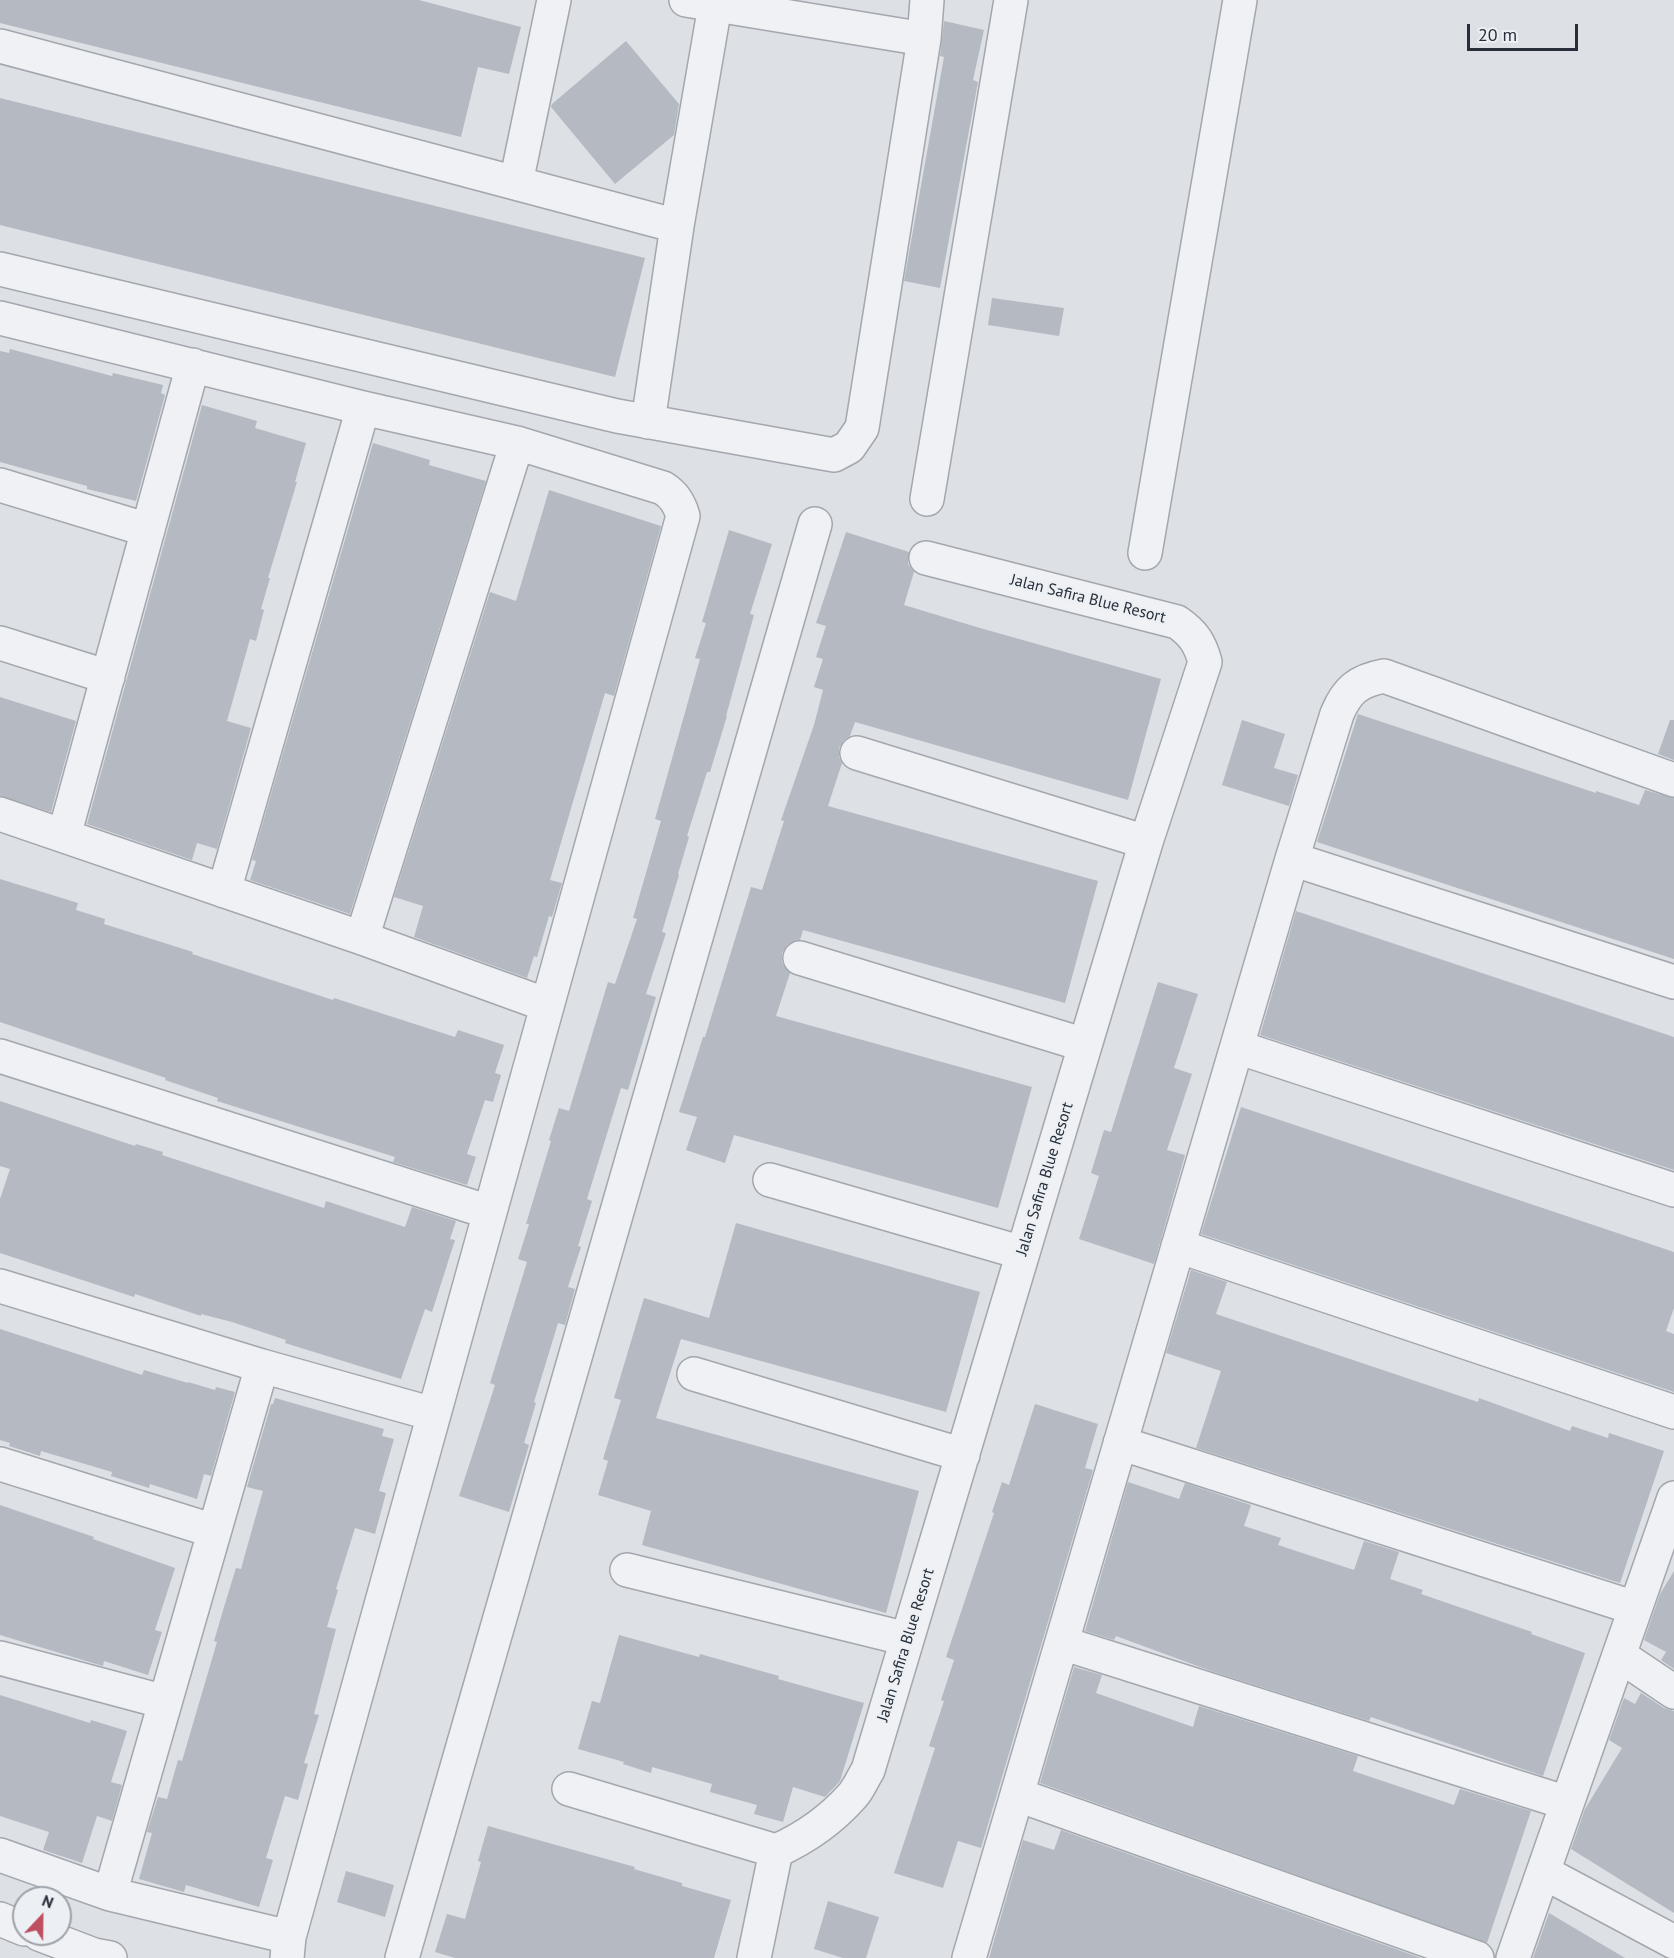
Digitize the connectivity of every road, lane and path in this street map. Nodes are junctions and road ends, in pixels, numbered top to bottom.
1 (554, 0) edge
2 (927, 0) edge
3 (1011, 0) edge
4 (1240, 0) edge
5 (706, 2) edge
6 (924, 39) junction
7 (0, 46) edge
8 (516, 183) junction
9 (677, 226) junction
10 (0, 269) edge
11 (0, 318) edge
12 (193, 365) junction
13 (363, 408) junction
14 (648, 422) junction
15 (517, 443) junction
16 (0, 485) edge
17 (927, 499) dead end
18 (815, 524) dead end
19 (148, 530) junction
20 (1145, 554) dead end
21 (926, 558) dead end
22 (0, 643) edge
23 (108, 677) junction
24 (857, 753) dead end
25 (1674, 780) edge
26 (0, 814) edge
27 (64, 836) junction
28 (1146, 842) junction
29 (1292, 859) junction
30 (224, 891) junction
31 (362, 938) junction
32 (800, 958) dead end
33 (1674, 982) edge
34 (547, 1005) junction
35 (1085, 1046) junction
36 (1237, 1047) junction
37 (0, 1056) edge
38 (770, 1180) dead end
39 (1674, 1190) edge
40 (489, 1212) junction
41 (1178, 1246) junction
42 (1023, 1253) junction
43 (0, 1286) edge
44 (262, 1366) junction
45 (694, 1374) dead end
46 (1674, 1412) edge
47 (433, 1414) junction
48 (1120, 1443) junction
49 (963, 1455) junction
50 (0, 1464) edge
51 (1674, 1498) edge
52 (214, 1531) junction
53 (627, 1570) dead end
54 (1635, 1608) junction
55 (907, 1639) junction
56 (1062, 1642) junction
57 (1619, 1655) junction
58 (0, 1658) edge
59 (1674, 1692) edge
60 (165, 1702) junction
61 (569, 1789) dead end
62 (1018, 1795) junction
63 (1567, 1803) junction
64 (776, 1851) junction
65 (0, 1855) edge
66 (1543, 1872) junction
67 (110, 1894) junction
68 (1674, 1942) edge
69 (70, 1946) edge
70 (288, 1948) edge
71 (110, 1958) edge
72 (402, 1958) edge
73 (754, 1958) edge
74 (969, 1958) edge
75 (1477, 1958) edge
76 (1513, 1958) edge

1 - 8 street
2 - 6 street
3 - 17 street
4 - 20 street
5 - 6 street
5 - 9 street
6 - 14 street
7 - 8 street
8 - 9 street
9 - 14 street
10 - 14 street
11 - 12 street
12 - 13 street
12 - 19 street
13 - 15 street
13 - 30 street
15 - 31 street
15 - 34 street
16 - 19 street
18 - 72 street
19 - 23 street
21 - 28 street, Jalan Safira Blue Resort
22 - 23 street
23 - 27 street
24 - 28 street
25 - 29 street
26 - 27 street
27 - 30 street
28 - 35 street, Jalan Safira Blue Resort
29 - 33 street
29 - 36 street
30 - 31 street
31 - 34 street
32 - 35 street
34 - 40 street
35 - 42 street, Jalan Safira Blue Resort
36 - 39 street
36 - 41 street
37 - 40 street
38 - 42 street
40 - 47 street
41 - 46 street
41 - 48 street
42 - 49 street, Jalan Safira Blue Resort
43 - 44 street
44 - 47 street
44 - 52 street
45 - 49 street
47 - 70 street
48 - 54 street
48 - 56 street
49 - 55 street, Jalan Safira Blue Resort
50 - 52 street
51 - 54 street
52 - 60 street
53 - 55 street
54 - 57 street
55 - 64 street, Jalan Safira Blue Resort
56 - 62 street
56 - 63 street
57 - 59 street
57 - 63 street
58 - 60 street
60 - 67 street
61 - 64 street
62 - 74 street
62 - 75 street
63 - 66 street
64 - 73 street
65 - 67 street
66 - 68 street
66 - 76 street
67 - 70 street
69 - 71 street

